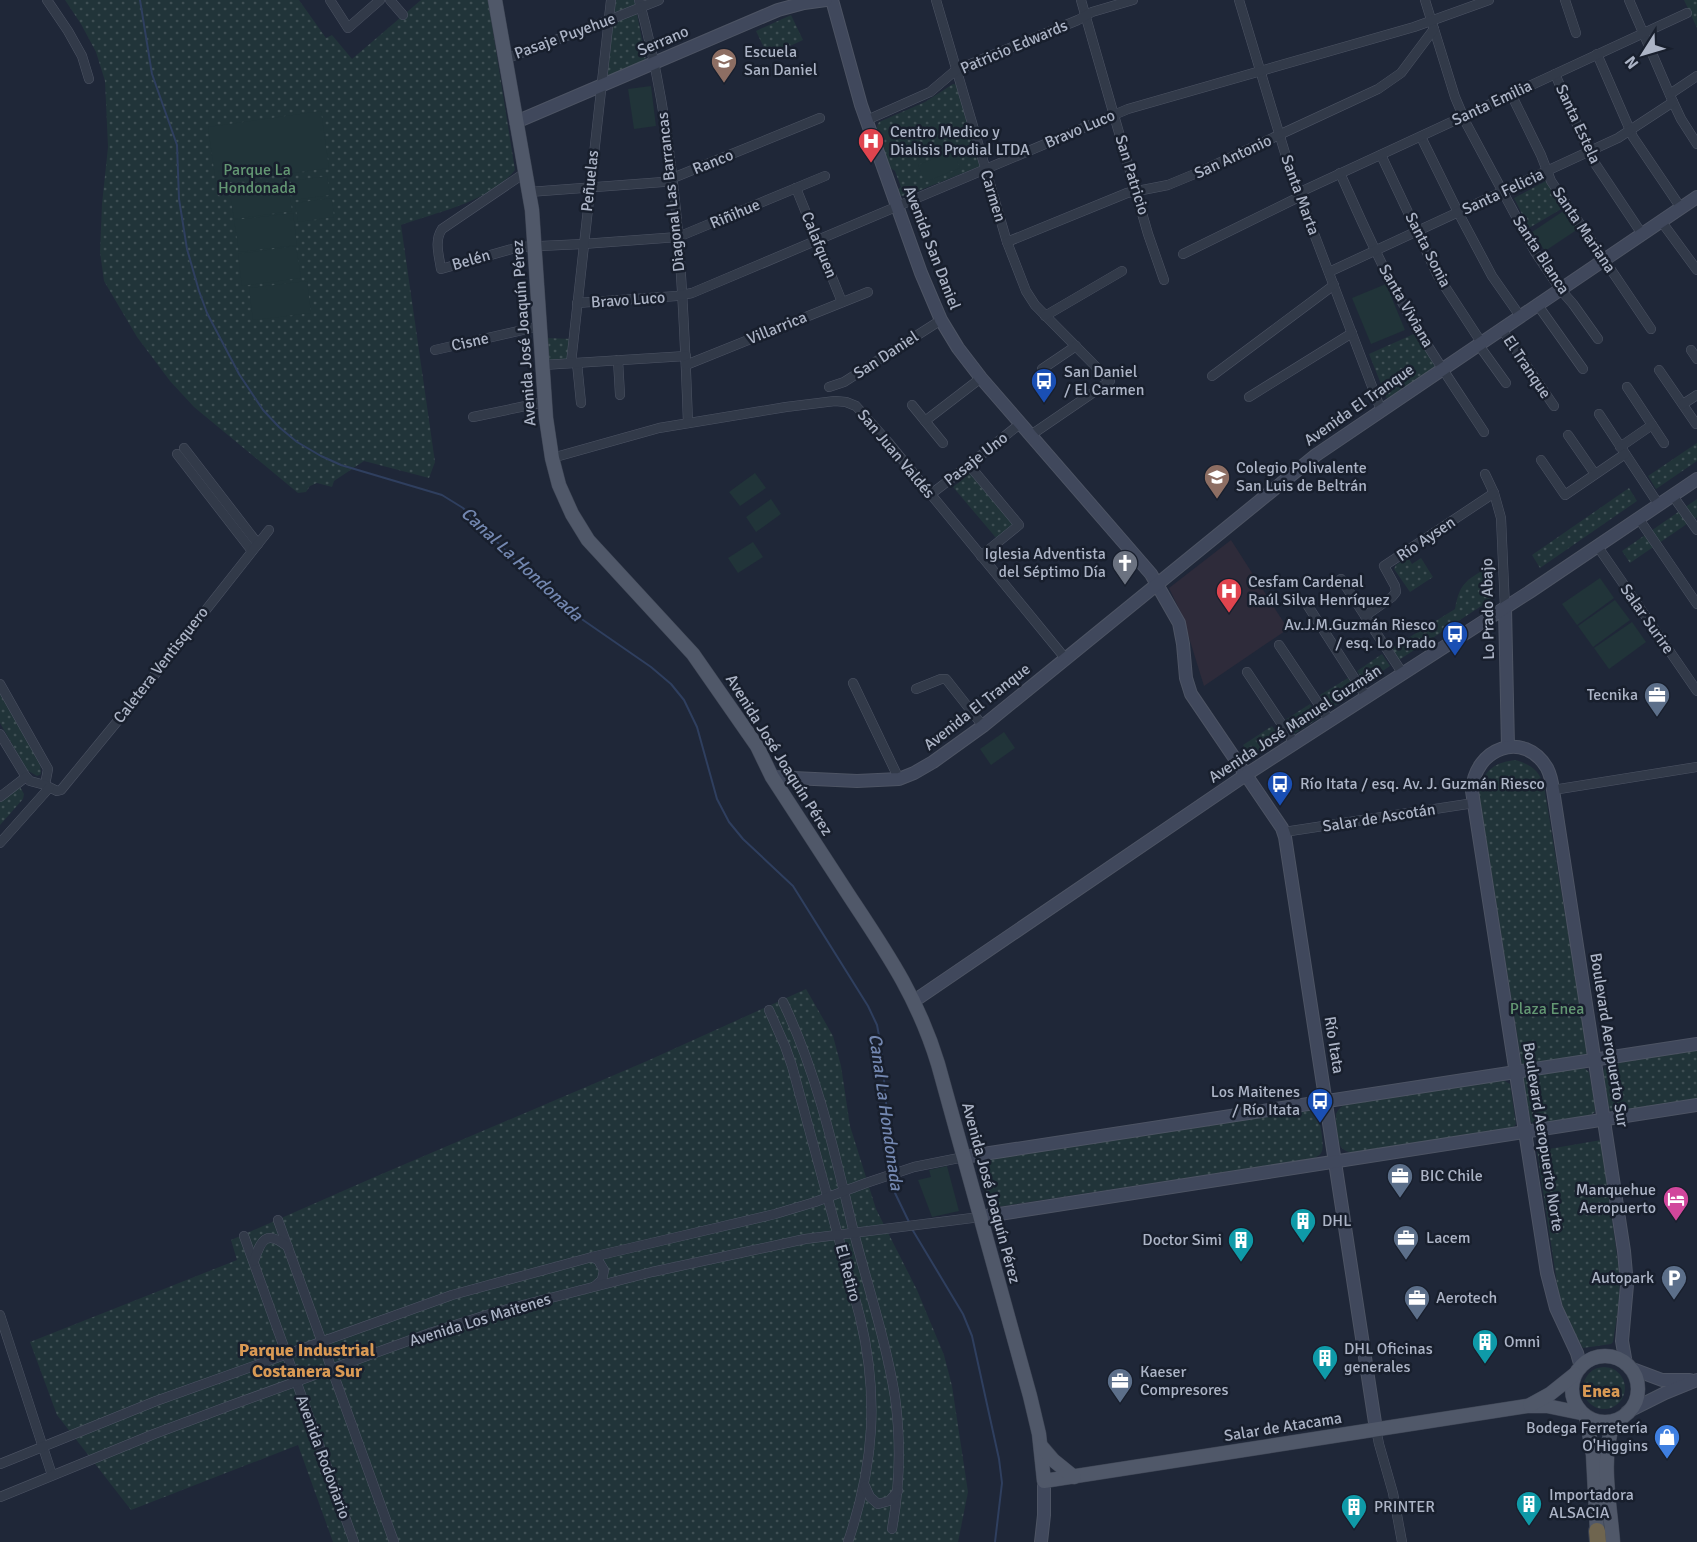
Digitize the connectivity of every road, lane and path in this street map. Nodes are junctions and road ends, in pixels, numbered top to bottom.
1 (47, 0) edge
2 (330, 0) edge
3 (380, 0) edge
4 (390, 0) edge
5 (611, 0) edge
6 (658, 0) edge
7 (826, 0) edge
8 (832, 0) edge
9 (936, 0) edge
10 (1081, 0) edge
11 (1133, 0) edge
12 (1239, 0) edge
13 (1425, 0) edge
14 (1489, 0) edge
15 (1565, 0) edge
16 (1629, 0) edge
17 (497, 1) edge
18 (640, 4) edge
19 (1687, 13) dead end
20 (403, 15) dead end
21 (1086, 16) junction
22 (609, 20) junction
23 (1432, 25) junction
24 (1576, 33) dead end
25 (1644, 33) junction
26 (1597, 54) junction
27 (505, 59) junction
28 (654, 63) junction
29 (956, 70) junction
30 (1260, 71) junction
31 (1555, 74) junction
32 (1697, 76) edge
33 (89, 79) dead end
34 (601, 85) junction
35 (1511, 94) junction
36 (1671, 98) junction
37 (1114, 114) junction
38 (1463, 117) junction
39 (820, 118) dead end
40 (867, 120) junction
41 (516, 122) junction
42 (1631, 130) junction
43 (1279, 136) junction
44 (1421, 137) junction
45 (1695, 137) edge
46 (1589, 152) junction
47 (1381, 155) junction
48 (985, 169) junction
49 (1547, 171) junction
50 (526, 172) junction
51 (1340, 174) junction
52 (825, 176) dead end
53 (673, 178) junction
54 (590, 188) junction
55 (796, 188) junction
56 (1136, 191) junction
57 (530, 192) junction
58 (1503, 192) junction
59 (1299, 195) junction
60 (1697, 196) edge
61 (897, 207) junction
62 (1681, 207) junction
63 (1458, 213) junction
64 (1661, 220) junction
65 (1417, 231) junction
66 (1642, 234) junction
67 (678, 237) junction
68 (817, 240) junction
69 (1007, 242) junction
70 (583, 244) junction
71 (535, 245) junction
72 (1375, 251) junction
73 (1183, 254) dead end
74 (1604, 260) junction
75 (1697, 270) edge
76 (1122, 271) dead end
77 (1329, 272) junction
78 (1164, 280) dead end
79 (1334, 285) junction
80 (1560, 289) junction
81 (868, 291) dead end
82 (681, 296) junction
83 (843, 302) junction
84 (577, 303) junction
85 (1537, 304) junction
86 (1046, 316) junction
87 (1520, 316) junction
88 (941, 320) junction
89 (540, 326) junction
90 (1501, 328) junction
91 (1651, 329) dead end
92 (1352, 333) junction
93 (1598, 339) dead end
94 (1480, 343) junction
95 (1076, 346) junction
96 (435, 350) dead end
97 (1690, 350) dead end
98 (1697, 359) edge
99 (618, 360) junction
100 (686, 361) junction
101 (574, 363) junction
102 (543, 365) junction
103 (1443, 368) junction
104 (1042, 369) dead end
105 (1583, 369) dead end
106 (1659, 370) dead end
107 (1212, 376) dead end
108 (981, 378) junction
109 (1506, 383) dead end
110 (829, 387) dead end
111 (1627, 387) dead end
112 (620, 395) dead end
113 (1697, 395) edge
114 (1249, 397) dead end
115 (545, 402) junction
116 (581, 403) dead end
117 (1683, 404) junction
118 (912, 405) dead end
119 (1554, 406) dead end
120 (1381, 410) junction
121 (1599, 414) dead end
122 (473, 417) dead end
123 (925, 421) junction
124 (688, 423) junction
125 (1021, 423) junction
126 (1696, 424) edge
127 (1652, 425) junction
128 (1484, 432) dead end
129 (1031, 435) junction
130 (1568, 435) dead end
131 (943, 443) dead end
132 (1664, 443) dead end
133 (1622, 450) junction
134 (184, 455) dead end
135 (552, 458) junction
136 (1541, 460) dead end
137 (969, 465) junction
138 (1485, 474) dead end
139 (1595, 474) junction
140 (1696, 483) edge
141 (1494, 493) junction
142 (931, 494) junction
143 (1673, 496) junction
144 (1659, 505) junction
145 (1639, 519) junction
146 (269, 530) dead end
147 (1697, 530) edge
148 (255, 547) junction
149 (1598, 547) junction
150 (981, 556) junction
151 (1341, 579) dead end
152 (1157, 584) junction
153 (1697, 604) edge
154 (1308, 606) dead end
155 (1505, 608) junction
156 (1365, 616) junction
157 (1279, 645) dead end
158 (1065, 658) junction
159 (1247, 672) dead end
160 (1403, 674) junction
161 (853, 683) dead end
162 (0, 684) edge
163 (916, 689) dead end
164 (1697, 691) edge
165 (1367, 698) junction
166 (1330, 721) junction
167 (983, 726) junction
168 (2, 741) edge
169 (1295, 744) junction
170 (1508, 747) junction
171 (1697, 767) edge
172 (1246, 774) junction
173 (26, 777) junction
174 (772, 777) junction
175 (898, 779) junction
176 (47, 786) junction
177 (1553, 790) junction
178 (0, 797) edge
179 (1474, 803) junction
180 (1284, 832) junction
181 (0, 843) edge
182 (914, 1001) junction
183 (783, 1002) dead end
184 (769, 1010) dead end
185 (793, 1023) junction
186 (777, 1027) junction
187 (1697, 1044) edge
188 (1595, 1060) junction
189 (1516, 1073) junction
190 (1326, 1102) junction
191 (1697, 1105) edge
192 (1605, 1119) junction
193 (1525, 1131) junction
194 (964, 1157) junction
195 (1336, 1161) junction
196 (844, 1191) junction
197 (828, 1197) junction
198 (980, 1216) junction
199 (278, 1220) dead end
200 (854, 1232) junction
201 (837, 1234) junction
202 (244, 1236) dead end
203 (288, 1247) junction
204 (592, 1257) junction
205 (254, 1261) junction
206 (596, 1286) junction
207 (0, 1314) edge
208 (322, 1341) junction
209 (286, 1354) junction
210 (1628, 1366) junction
211 (332, 1369) junction
212 (1578, 1371) junction
213 (1697, 1380) edge
214 (296, 1381) junction
215 (1527, 1406) junction
216 (1628, 1412) junction
217 (1584, 1415) junction
218 (1614, 1421) junction
219 (1376, 1429) junction
220 (1041, 1446) junction
221 (42, 1447) junction
222 (0, 1464) edge
223 (52, 1474) junction
224 (1074, 1477) junction
225 (1044, 1481) junction
226 (865, 1486) junction
227 (898, 1490) junction
228 (0, 1497) edge
229 (892, 1529) dead end
230 (1597, 1538) edge
231 (354, 1542) edge
232 (394, 1542) edge
233 (848, 1542) edge
234 (1041, 1542) edge
235 (1402, 1542) edge
236 (1612, 1542) edge

1 - 33 street
2 - 3 street
4 - 20 street
5 - 22 street, Peñuelas
6 - 18 street, Pasaje Puyehue
7 - 28 street, Serrano
8 - 40 street, Avenida San Daniel
9 - 29 street, Carmen
10 - 21 street, San Patricio
11 - 21 street, Patricio Edwards
12 - 30 street, Santa Marta
13 - 23 street, Santa Blanca
14 - 23 street, Bravo Luco
15 - 24 street
16 - 25 street
17 - 27 main road, Avenida José Joaquín Pérez
18 - 22 street, Pasaje Puyehue
18 - 28 street, Diagonal Las Barrancas
19 - 25 street, Santa Emilia
21 - 29 street, Patricio Edwards
21 - 37 street, San Patricio
22 - 27 street, Pasaje Puyehue
22 - 34 street, Peñuelas
23 - 30 street, Bravo Luco
23 - 38 street, Santa Blanca
23 - 43 street, San Antonio
25 - 26 street, Santa Emilia
25 - 36 street
26 - 31 street, Santa Emilia
26 - 42 street
27 - 41 main road, Avenida José Joaquín Pérez
28 - 34 street, Serrano
28 - 53 street, Diagonal Las Barrancas
29 - 40 street, Patricio Edwards
29 - 48 street, Carmen
30 - 37 street, Bravo Luco
30 - 43 street, Santa Marta
31 - 35 street, Santa Emilia
31 - 46 street, Santa Estela
32 - 36 street, Santa Felicia
34 - 41 street, Serrano
34 - 54 street, Peñuelas
35 - 38 street, Santa Emilia
35 - 49 street, Santa Mariana
36 - 42 street, Santa Felicia
36 - 45 street
37 - 48 street, Bravo Luco
37 - 56 street, San Patricio
38 - 44 street, Santa Emilia
38 - 58 street, Santa Blanca
39 - 53 street, Ranco
40 - 61 street, Avenida San Daniel
41 - 50 main road, Avenida José Joaquín Pérez
42 - 46 street, Santa Felicia
42 - 62 street
43 - 56 street, San Antonio
43 - 59 street, Santa Marta
44 - 47 street, Santa Emilia
44 - 63 street
46 - 49 street, Santa Felicia
46 - 66 street, Santa Estela
47 - 51 street, Santa Emilia
47 - 65 street, Santa Sonia
48 - 61 street, Bravo Luco
48 - 69 street, Carmen
49 - 58 street, Santa Felicia
49 - 74 street, Santa Mariana
50 - 57 main road, Avenida José Joaquín Pérez
50 - 71 street, Belén
51 - 59 street, Santa Emilia
51 - 72 street, Santa Viviana
52 - 55 street, Riñihue
53 - 54 street, Ranco
53 - 67 street, Diagonal Las Barrancas
54 - 57 street, Ranco
54 - 70 street, Peñuelas
55 - 67 street, Riñihue
55 - 68 street, Calafquen
56 - 69 street, San Antonio
56 - 78 street, San Patricio
57 - 71 main road, Avenida José Joaquín Pérez
58 - 63 street, Santa Felicia
58 - 80 street, Santa Blanca
59 - 73 street, Santa Emilia
59 - 77 street, Santa Marta
60 - 62 street, Avenida El Tranque
61 - 68 street, Bravo Luco
61 - 88 street, Avenida San Daniel
62 - 64 street, Avenida El Tranque
63 - 65 street, Santa Felicia
63 - 87 street
64 - 66 street, Avenida El Tranque
64 - 75 street
65 - 72 street, Santa Felicia
65 - 94 street, Santa Sonia
66 - 74 street, Avenida El Tranque
67 - 70 street, Riñihue
67 - 82 street, Diagonal Las Barrancas
68 - 82 street, Bravo Luco
68 - 83 street, Calafquen
69 - 86 street, Carmen
70 - 71 street, Riñihue
70 - 84 street, Peñuelas
71 - 89 main road, Avenida José Joaquín Pérez
72 - 77 street, Santa Felicia
72 - 103 street, Santa Viviana
74 - 80 street, Avenida El Tranque
74 - 91 street, Santa Mariana
76 - 86 street
77 - 79 street, Santa Marta
79 - 92 street, Santa Marta
79 - 107 street
80 - 85 street, Avenida El Tranque
80 - 93 street, Santa Blanca
81 - 83 street, Villarrica
82 - 84 street, Bravo Luco
82 - 100 street, Diagonal Las Barrancas
83 - 100 street, Villarrica
84 - 101 street, Peñuelas
85 - 87 street, Avenida El Tranque
85 - 105 street
86 - 95 street, Carmen
87 - 90 street, Avenida El Tranque
88 - 108 street, Avenida San Daniel
88 - 110 street, San Daniel
89 - 96 street, Cisne
89 - 102 main road, Avenida José Joaquín Pérez
90 - 94 street, Avenida El Tranque
90 - 119 street, El Tranque
92 - 114 street
92 - 120 street, Santa Marta
94 - 103 street, Avenida El Tranque
94 - 109 street, Santa Sonia
95 - 104 street
95 - 129 street, Carmen
97 - 98 street
99 - 100 street, Villarrica
99 - 101 street, Villarrica
99 - 112 street
100 - 124 street, Diagonal Las Barrancas
101 - 102 street, Villarrica
101 - 116 street, Peñuelas
102 - 115 main road, Avenida José Joaquín Pérez
103 - 120 street, Avenida El Tranque
103 - 128 street, Santa Viviana
106 - 117 street
108 - 123 street
108 - 125 street, Avenida San Daniel
111 - 127 street
113 - 117 street
115 - 122 street
115 - 135 main road, Avenida José Joaquín Pérez
117 - 126 street
118 - 123 street
120 - 152 street, Avenida El Tranque
121 - 133 street
123 - 131 street
124 - 135 street, San Juan Valdés
124 - 142 street, San Juan Valdés
125 - 129 street, Avenida San Daniel
125 - 137 street, Pasaje Uno
127 - 132 street
127 - 133 street
129 - 152 street, Avenida San Daniel
130 - 139 street
133 - 139 street
133 - 144 street
134 - 148 street
135 - 174 main road, Avenida José Joaquín Pérez
136 - 139 street
137 - 142 street, Pasaje Uno
137 - 150 street
138 - 141 street, Lo Prado Abajo
140 - 143 street, Avenida José Manuel Guzmán
141 - 155 street, Lo Prado Abajo
141 - 156 street, Río Aysen
142 - 150 street, San Juan Valdés
143 - 144 street, Avenida José Manuel Guzmán
143 - 147 street
144 - 145 street, Avenida José Manuel Guzmán
145 - 149 street, Avenida José Manuel Guzmán
145 - 153 street
146 - 148 street, Caletera Ventisquero
148 - 176 street, Caletera Ventisquero
149 - 155 street, Avenida José Manuel Guzmán
149 - 164 street, Salar Surire
150 - 158 street, San Juan Valdés
151 - 156 street
152 - 158 street, Avenida El Tranque
152 - 172 street, Río Itata
154 - 165 street
155 - 160 street, Avenida José Manuel Guzmán
155 - 170 street, Lo Prado Abajo
156 - 160 street
157 - 166 street
158 - 167 street, Avenida El Tranque
159 - 169 street
160 - 165 street, Avenida José Manuel Guzmán
161 - 175 street
162 - 176 street
163 - 167 street
165 - 166 street, Avenida José Manuel Guzmán
166 - 169 street, Avenida José Manuel Guzmán
167 - 175 street, Avenida El Tranque
168 - 173 street
169 - 172 street, Avenida José Manuel Guzmán
170 - 177 street, Boulevard Aeropuerto Sur
170 - 179 street, Boulevard Aeropuerto Norte
171 - 177 street
172 - 180 street, Río Itata
172 - 182 street, Avenida José Manuel Guzmán
173 - 176 street
173 - 178 street
174 - 175 street, Avenida El Tranque
174 - 182 main road, Avenida José Joaquín Pérez
176 - 181 street, Caletera Ventisquero
177 - 188 street, Boulevard Aeropuerto Sur
179 - 180 street, Salar de Ascotán
179 - 189 street, Boulevard Aeropuerto Norte
180 - 190 street, Río Itata
182 - 194 main road, Avenida José Joaquín Pérez
183 - 185 street, El Retiro
184 - 186 street, El Retiro
185 - 186 street
185 - 196 street, El Retiro
186 - 197 street, El Retiro
187 - 188 street
188 - 189 street
188 - 192 street, Boulevard Aeropuerto Sur
189 - 190 street
189 - 193 street, Boulevard Aeropuerto Norte
190 - 194 street
190 - 195 street, Río Itata
191 - 192 street
192 - 193 street
192 - 210 street, Boulevard Aeropuerto Sur
193 - 195 street
193 - 212 street, Boulevard Aeropuerto Norte
194 - 196 street, Avenida Los Maitenes
194 - 198 main road, Avenida José Joaquín Pérez
195 - 198 street
195 - 219 street, Río Itata
196 - 197 street, Avenida Los Maitenes
196 - 200 street, El Retiro
197 - 201 street, El Retiro
197 - 204 street, Avenida Los Maitenes
198 - 200 street, Avenida Los Maitenes
198 - 220 main road, Avenida José Joaquín Pérez
199 - 203 street
200 - 201 street, Avenida Los Maitenes
200 - 227 street, El Retiro
201 - 206 street, Avenida Los Maitenes
201 - 226 street, El Retiro
202 - 205 street, Avenida Rodoviario
203 - 205 street
203 - 208 street
204 - 206 street
204 - 208 street, Avenida Los Maitenes
205 - 209 street, Avenida Rodoviario
206 - 211 street, Avenida Los Maitenes
207 - 221 street
208 - 209 street, Avenida Los Maitenes
208 - 211 street
209 - 214 street, Avenida Rodoviario
209 - 221 street, Avenida Los Maitenes
210 - 212 main road
210 - 213 street
210 - 216 main road
211 - 214 street, Avenida Los Maitenes
211 - 232 street
212 - 215 main road, Salar de Atacama
212 - 217 main road
213 - 216 street
214 - 223 street, Avenida Los Maitenes
214 - 231 street, Avenida Rodoviario
215 - 217 main road, Salar de Atacama
215 - 219 main road, Salar de Atacama
216 - 218 main road
217 - 218 main road
217 - 230 main road
218 - 236 main road
219 - 224 main road, Salar de Atacama
219 - 235 street, Río Itata
220 - 224 main road
220 - 225 main road, Avenida José Joaquín Pérez
221 - 222 street, Avenida Los Maitenes
221 - 223 street
223 - 228 street, Avenida Los Maitenes
224 - 225 main road, Salar de Atacama
225 - 234 street, Avenida José Joaquín Pérez
226 - 227 street
226 - 233 street, El Retiro
227 - 229 street, El Retiro

